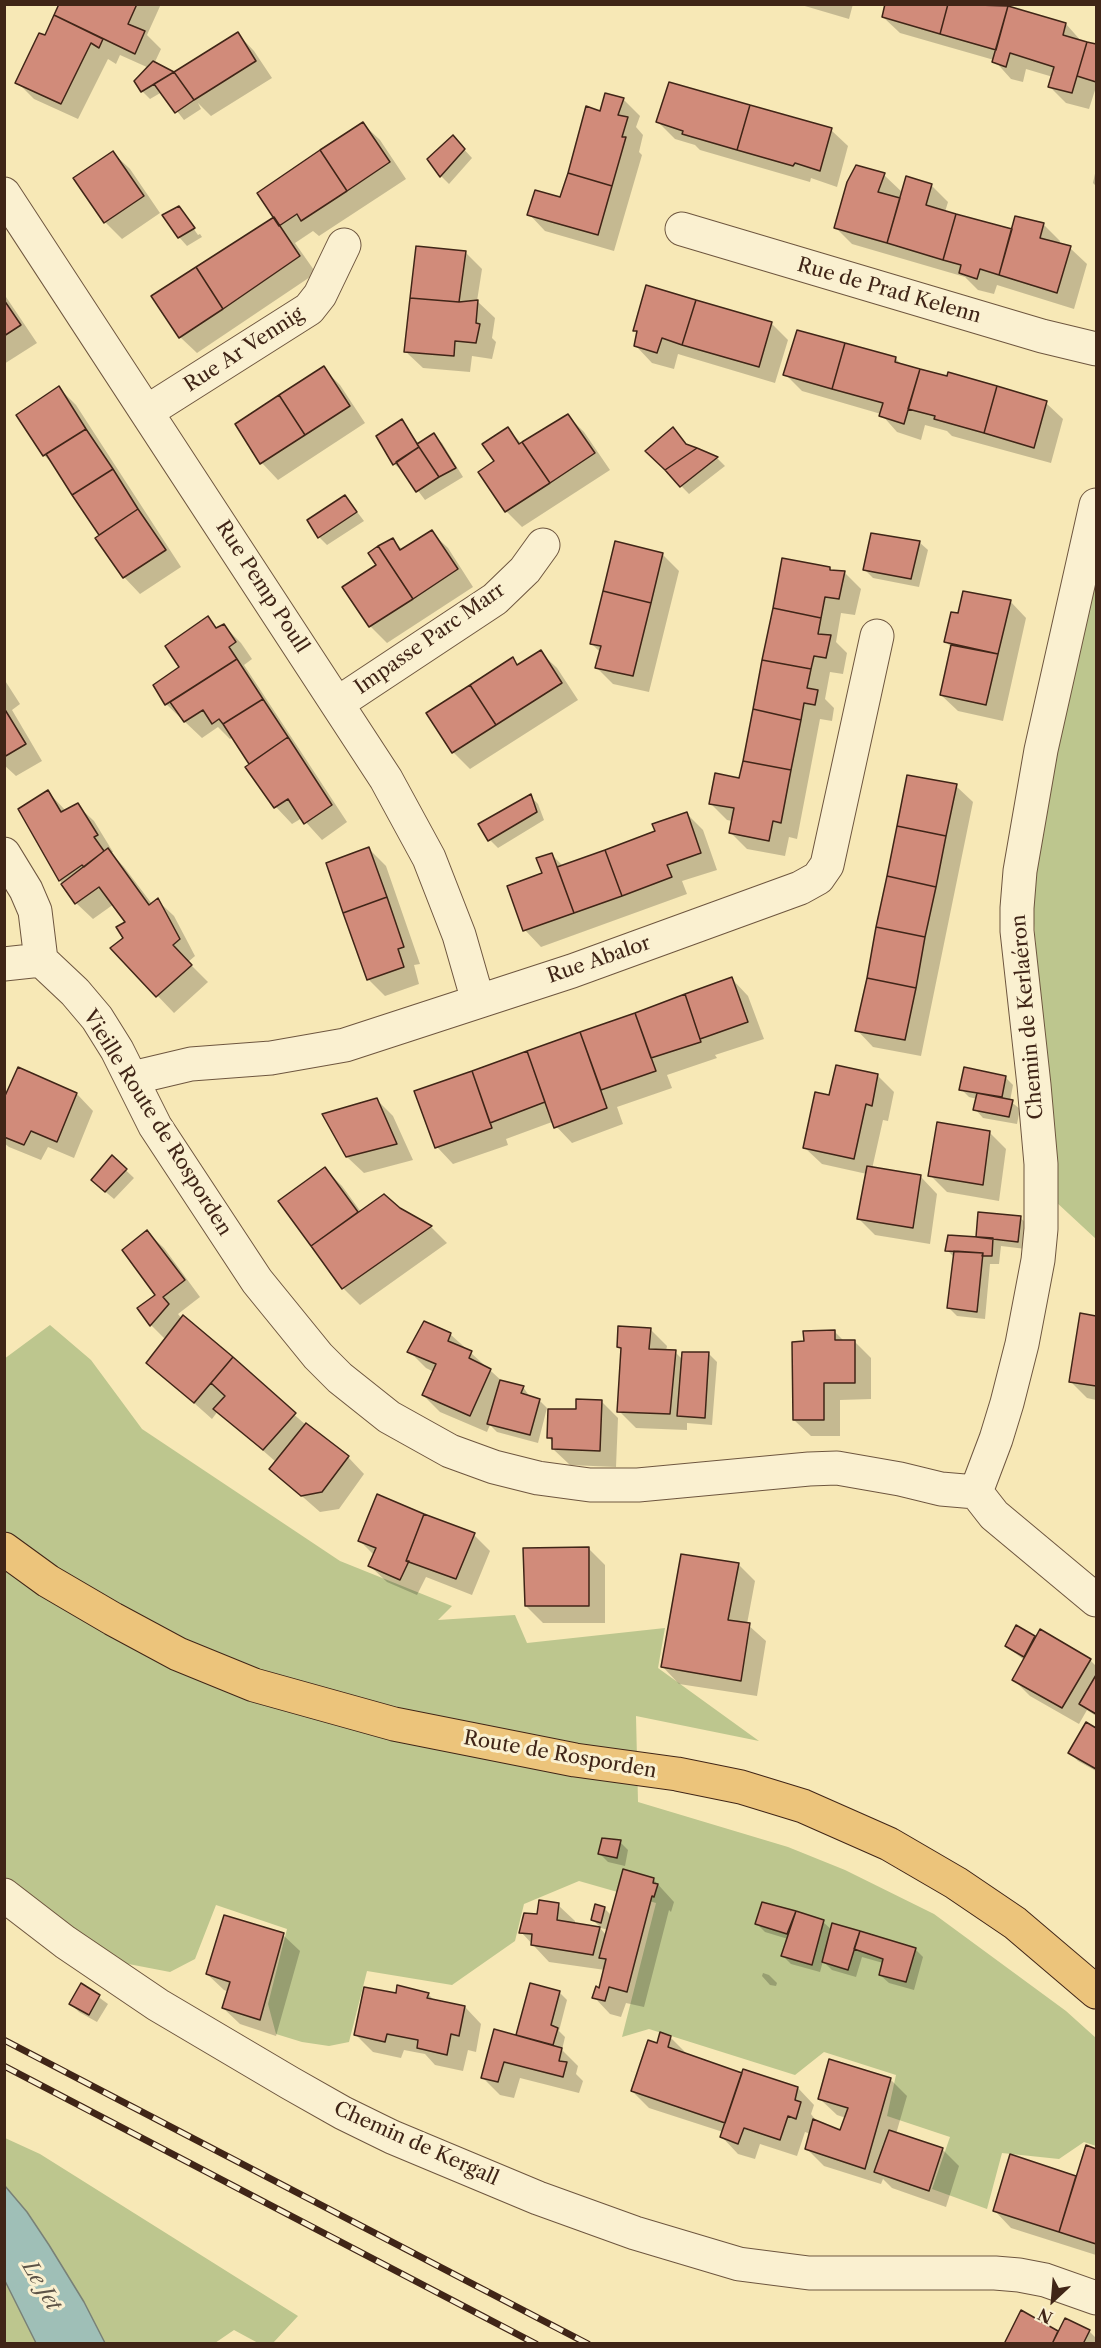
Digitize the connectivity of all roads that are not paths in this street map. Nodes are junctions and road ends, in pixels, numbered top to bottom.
1 (4, 194) edge
2 (682, 230) dead end
3 (344, 245) dead end
4 (1096, 349) edge
5 (148, 411) junction
6 (1096, 505) edge
7 (543, 546) dead end
8 (877, 636) dead end
9 (338, 703) junction
10 (4, 854) edge
11 (41, 960) junction
12 (4, 964) edge
13 (478, 1001) junction
14 (132, 1078) junction
15 (976, 1492) junction
16 (4, 1549) edge
17 (1096, 1600) edge
18 (4, 1895) edge
19 (1096, 1992) edge
20 (1096, 2298) edge

1 - 5 street, Rue Pemp Poull
2 - 4 street, Rue de Prad Kelenn
3 - 5 street, Rue Ar Vennig
5 - 9 street, Rue Pemp Poull
6 - 15 street, Chemin de Kerlaéron
7 - 9 street, Impasse Parc Marr
8 - 13 street, Rue Abalor
9 - 13 street, Rue Pemp Poull
10 - 11 street
11 - 12 street
11 - 14 street, Vieille Route de Rosporden
13 - 14 street, Rue Abalor
14 - 15 street, Vieille Route de Rosporden
15 - 17 street
16 - 19 main road, Route de Rosporden
18 - 20 street, Chemin de Kergall

